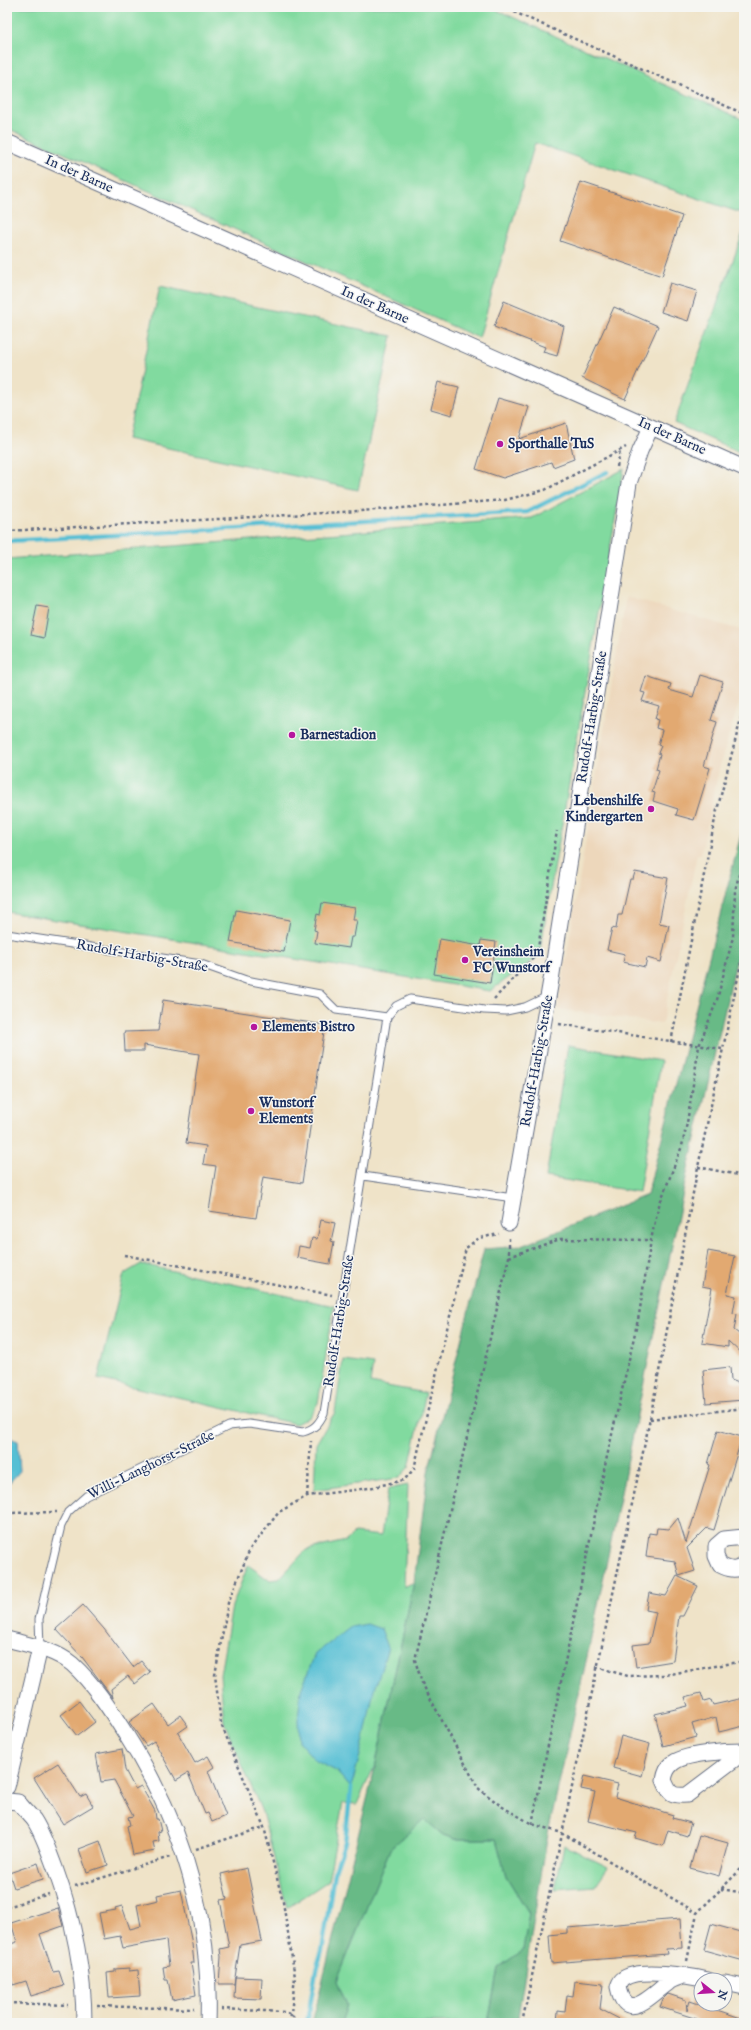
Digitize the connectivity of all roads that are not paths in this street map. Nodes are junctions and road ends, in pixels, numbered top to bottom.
1 (7, 142) edge
2 (649, 432) junction
3 (744, 468) edge
4 (7, 934) edge
5 (548, 995) junction
6 (387, 1017) junction
7 (363, 1176) junction
8 (513, 1198) junction
9 (509, 1224) road end
10 (303, 1432) joint
11 (744, 1537) edge
12 (744, 1565) edge
13 (7, 1639) edge
14 (40, 1648) junction
15 (744, 1752) edge
16 (7, 1786) edge
17 (7, 1801) edge
18 (685, 1975) road end
19 (693, 1977) edge
20 (733, 1985) edge
21 (744, 1987) edge
22 (208, 2016) edge
23 (84, 2023) edge

1 - 2 street, In der Barne
2 - 3 street, In der Barne
2 - 5 street, Rudolf-Harbig-Straße
4 - 6 lane, Rudolf-Harbig-Straße
5 - 6 lane
5 - 8 street, Rudolf-Harbig-Straße
6 - 7 lane, Rudolf-Harbig-Straße
7 - 8 lane
7 - 10 lane, Rudolf-Harbig-Straße
8 - 9 street, Rudolf-Harbig-Straße
10 - 14 lane, Willi-Langhorst-Straße
11 - 12 street
13 - 14 street
14 - 16 street, Willi-Langhorst-Straße
14 - 22 street
15 - 15 street
17 - 23 street
18 - 19 street
20 - 21 street

